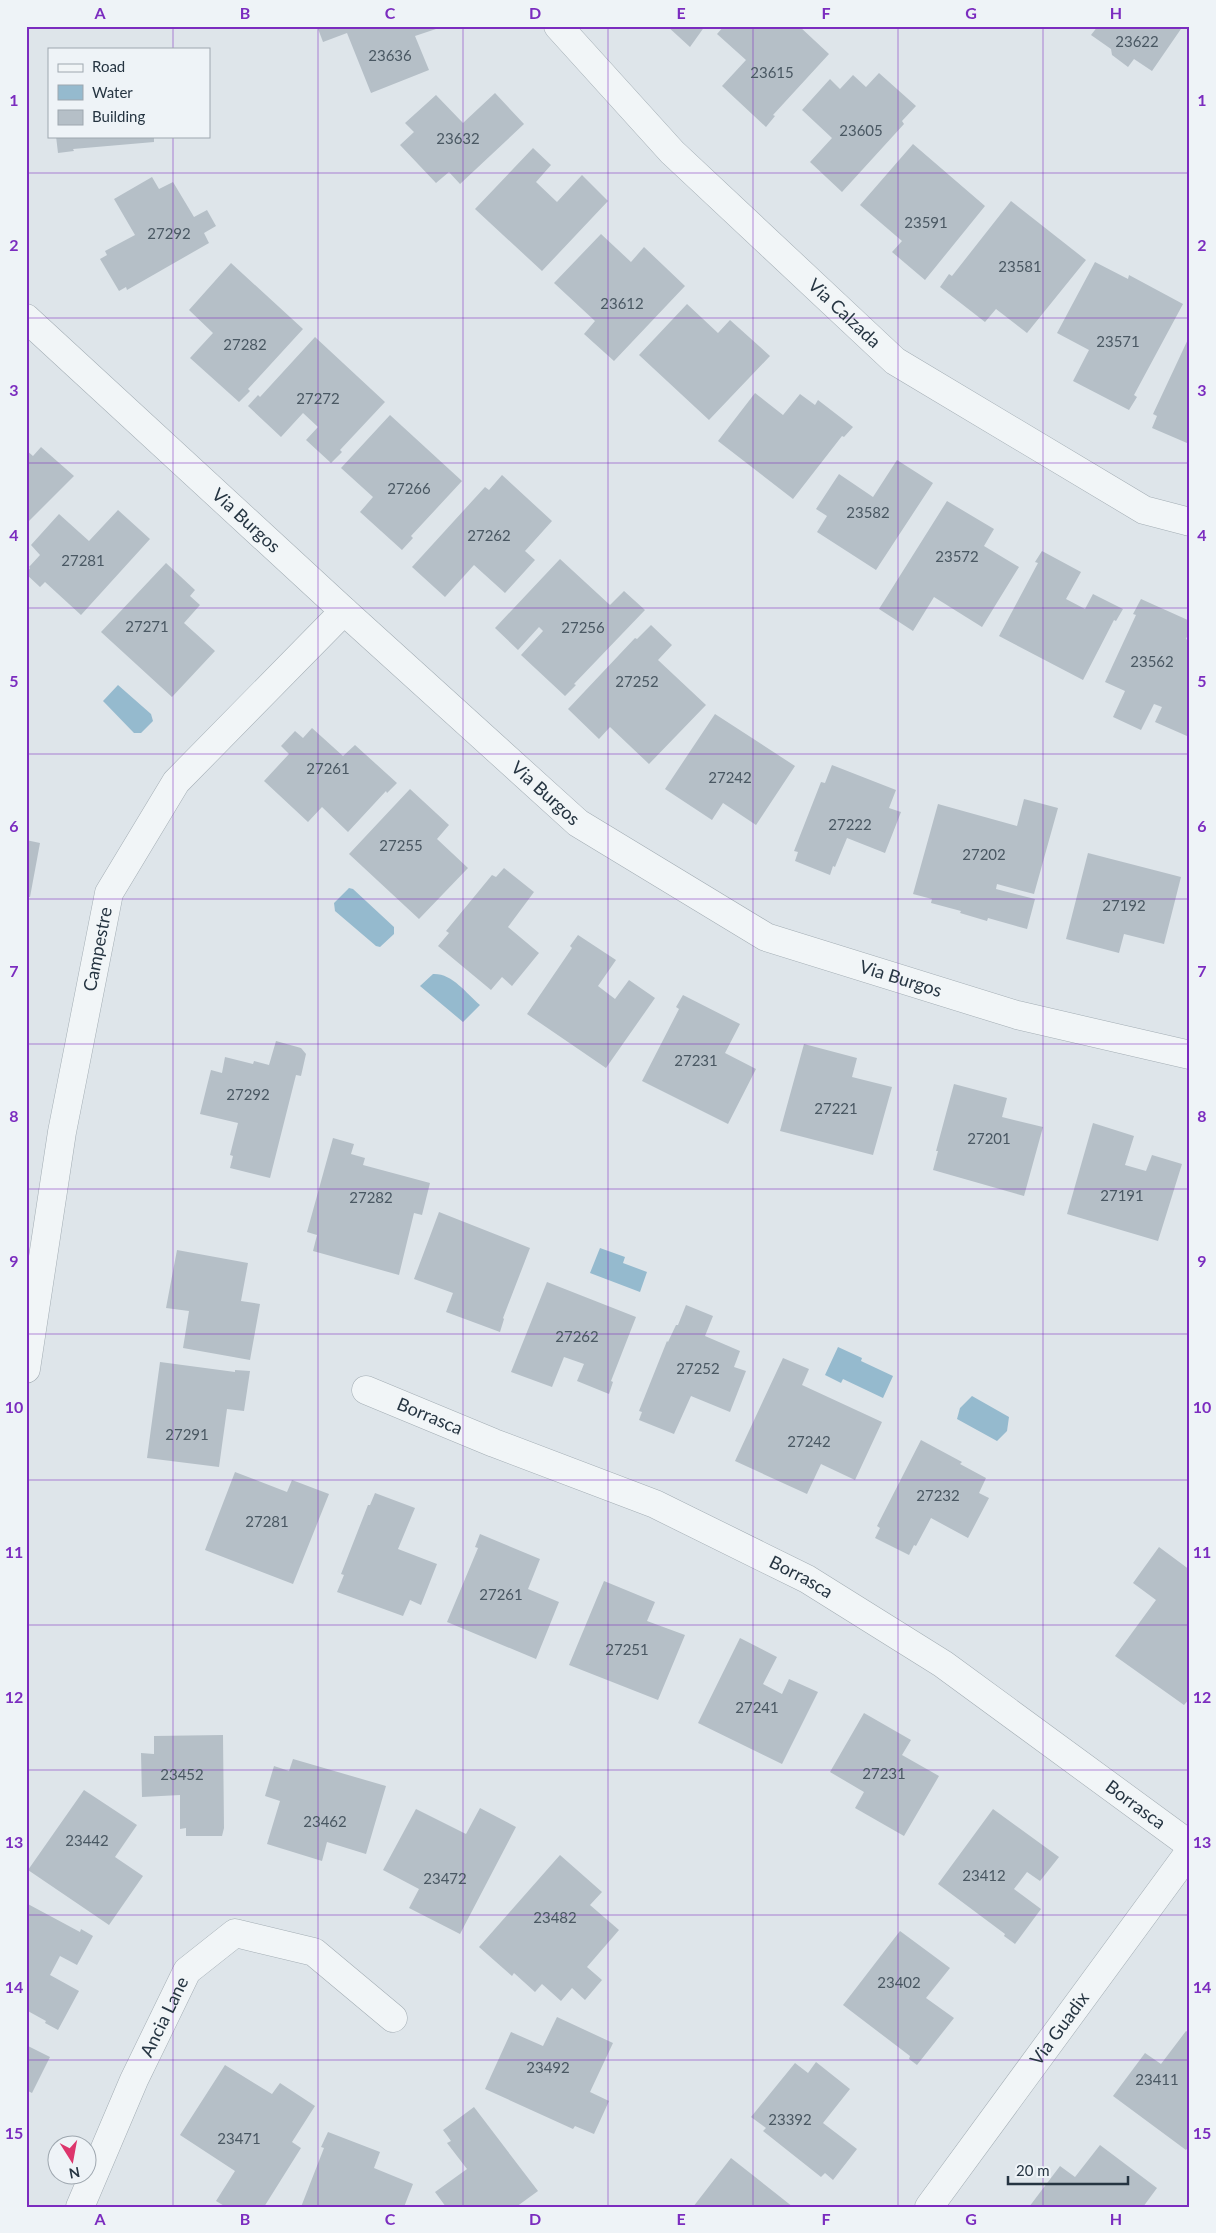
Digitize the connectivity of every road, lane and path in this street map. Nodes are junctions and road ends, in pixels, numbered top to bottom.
1 (558, 26) edge
2 (26, 318) edge
3 (1190, 522) edge
4 (344, 611) junction
5 (1190, 1056) edge
6 (26, 1369) edge
7 (366, 1390) dead end
8 (1190, 1845) edge
9 (1190, 1851) edge
10 (393, 2018) dead end
11 (80, 2207) edge
12 (929, 2207) edge

1 - 3 street, Via Calzada
2 - 4 street, Via Burgos
4 - 5 street, Via Burgos
4 - 6 street, Campestre
7 - 8 street, Borrasca
9 - 12 street, Via Guadix
10 - 11 street, Ancia Lane

